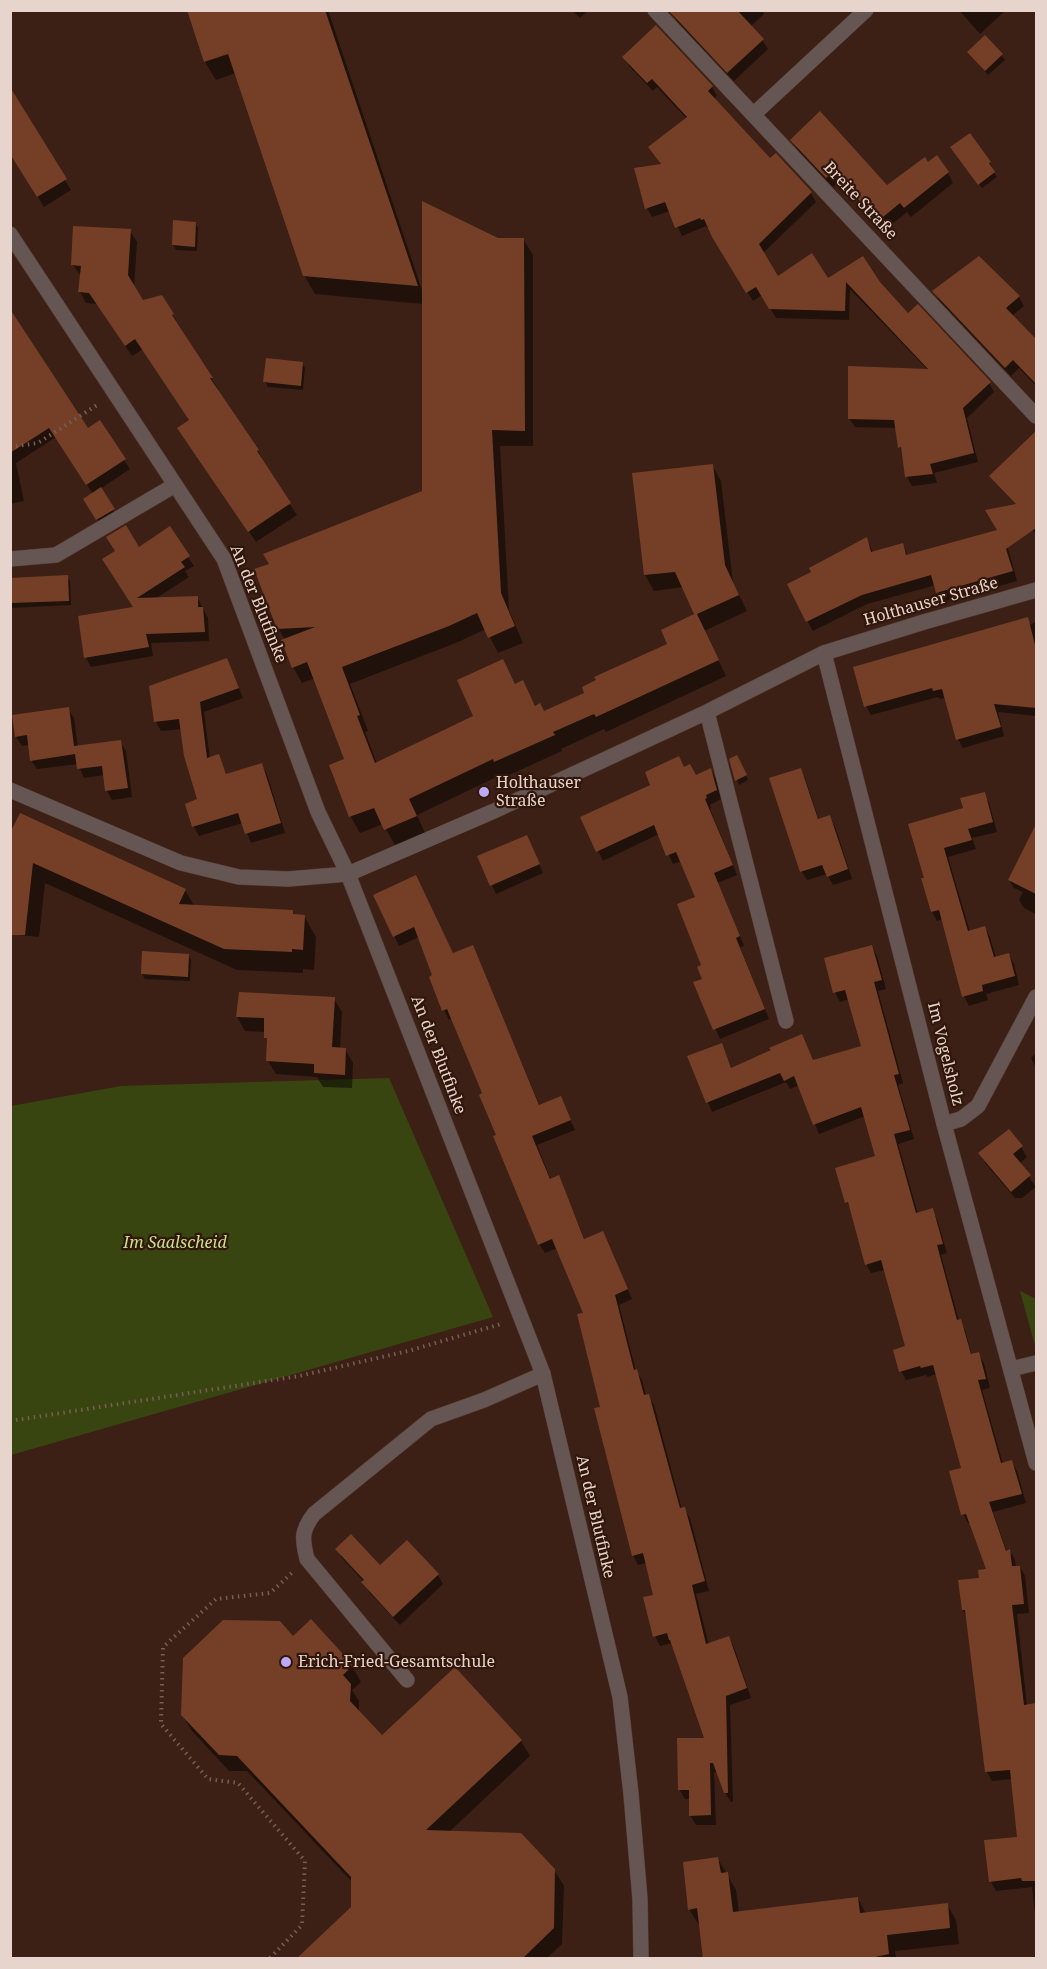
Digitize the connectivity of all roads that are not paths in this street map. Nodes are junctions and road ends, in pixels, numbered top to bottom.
1 (655, 10) edge
2 (866, 10) edge
3 (754, 114) junction
4 (10, 234) edge
5 (1036, 416) edge
6 (175, 485) junction
7 (10, 559) edge
8 (1036, 590) edge
9 (824, 653) junction
10 (707, 712) junction
11 (10, 790) edge
12 (348, 874) junction
13 (1036, 998) edge
14 (786, 1021) dead end
15 (944, 1124) junction
16 (1036, 1363) edge
17 (1011, 1369) junction
18 (543, 1374) junction
19 (1036, 1463) edge
20 (407, 1680) dead end
21 (641, 1959) edge

1 - 3 street, Breite Straße
2 - 3 street
3 - 5 street, Breite Straße
4 - 6 street, An der Blutfinke
6 - 7 street
6 - 12 street, An der Blutfinke
8 - 9 street, Holthauser Straße
9 - 10 street, Holthauser Straße
9 - 15 street, Im Vogelsholz
10 - 12 street, Holthauser Straße
10 - 14 street
11 - 12 street, Holthauser Straße
12 - 18 street, An der Blutfinke
13 - 15 street
15 - 17 street, Im Vogelsholz
16 - 17 street
17 - 19 street, Im Vogelsholz
18 - 20 street
18 - 21 street, An der Blutfinke

